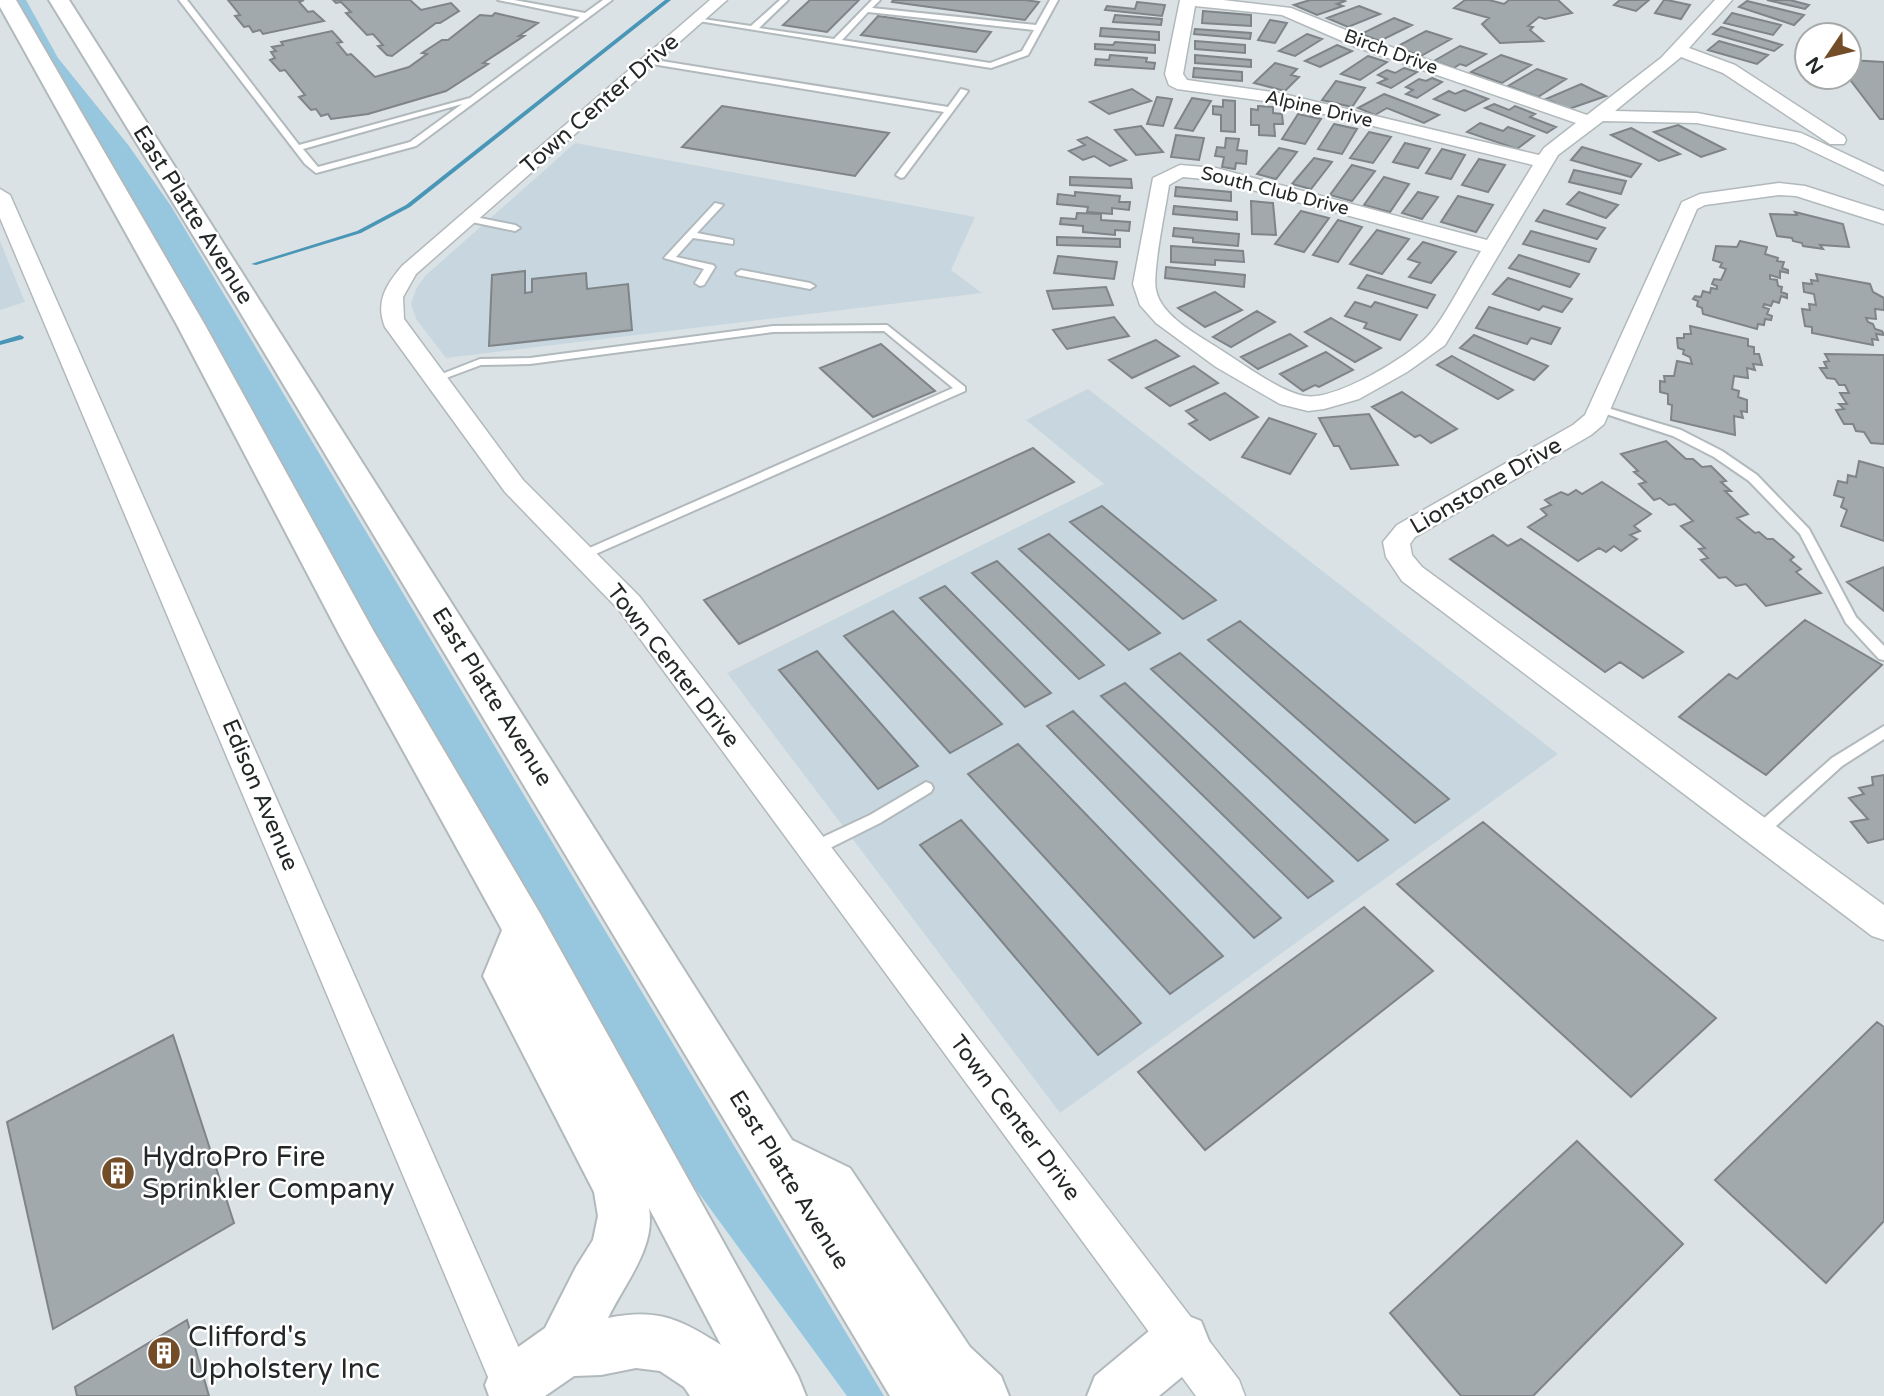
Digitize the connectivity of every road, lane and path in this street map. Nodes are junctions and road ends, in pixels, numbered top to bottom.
1 (6, 0) edge
2 (59, 0) edge
3 (183, 0) edge
4 (502, 0) edge
5 (608, 0) edge
6 (719, 0) edge
7 (784, 0) edge
8 (876, 0) edge
9 (1054, 0) edge
10 (1698, 0) edge
11 (1187, 1) edge
12 (1722, 3) edge
13 (867, 9) junction
14 (587, 16) junction
15 (696, 20) junction
16 (753, 29) junction
17 (1039, 29) junction
18 (836, 42) junction
19 (1673, 56) junction
20 (649, 61) junction
21 (964, 91) dead end
22 (478, 97) junction
23 (949, 110) junction
24 (1595, 119) junction
25 (1801, 139) junction
26 (297, 148) junction
27 (1543, 162) junction
28 (1884, 163) edge
29 (901, 175) dead end
30 (1884, 179) edge
31 (0, 195) edge
32 (718, 205) dead end
33 (1884, 218) edge
34 (470, 219) junction
35 (515, 228) dead end
36 (691, 234) junction
37 (730, 242) dead end
38 (1493, 248) junction
39 (741, 273) dead end
40 (699, 283) dead end
41 (810, 286) dead end
42 (434, 379) junction
43 (1601, 409) junction
44 (582, 556) junction
45 (1884, 655) edge
46 (1884, 732) edge
47 (926, 788) dead end
48 (1759, 832) junction
49 (813, 849) junction
50 (1884, 925) edge
51 (525, 929) junction
52 (776, 1158) junction
53 (1181, 1341) junction
54 (565, 1348) junction
55 (516, 1390) edge
56 (724, 1396) edge
57 (778, 1396) edge
58 (922, 1396) edge
59 (981, 1396) edge
60 (1115, 1396) edge
61 (1223, 1396) edge

1 - 51 highway
2 - 52 highway, East Platte Avenue
3 - 26 lane
4 - 14 lane
5 - 14 lane
6 - 15 street, Town Center Drive
7 - 16 lane
8 - 13 lane
9 - 17 lane
10 - 12 street
11 - 24 street, Birch Drive
11 - 27 street, Alpine Drive
12 - 19 street, South Club Drive
13 - 17 lane
13 - 18 lane
14 - 22 lane
15 - 16 lane
15 - 20 street, Town Center Drive
16 - 18 lane
17 - 18 lane
19 - 24 street, South Club Drive
19 - 25 street
19 - 28 street
20 - 23 lane
20 - 34 street, Town Center Drive
21 - 23 lane
22 - 26 lane
22 - 26 lane
23 - 29 lane
24 - 25 street, Birch Drive
24 - 27 street, South Club Drive
25 - 30 street
27 - 38 street, South Club Drive
31 - 55 street, Edison Avenue
32 - 36 lane
33 - 43 street, Lionstone Drive
34 - 35 lane
34 - 42 street, Town Center Drive
36 - 37 lane
36 - 40 lane
38 - 38 street, South Club Drive
39 - 41 lane
42 - 44 street, Town Center Drive
42 - 44 lane
43 - 45 lane
43 - 48 street, Lionstone Drive
44 - 49 street, Town Center Drive
46 - 48 lane
47 - 49 lane
48 - 50 street, Lionstone Drive
49 - 53 street, Town Center Drive
51 - 54 highway
51 - 57 highway
52 - 58 highway, East Platte Avenue
52 - 59 highway
53 - 60 highway
53 - 61 street, Town Center Drive
54 - 55 highway
54 - 56 highway

